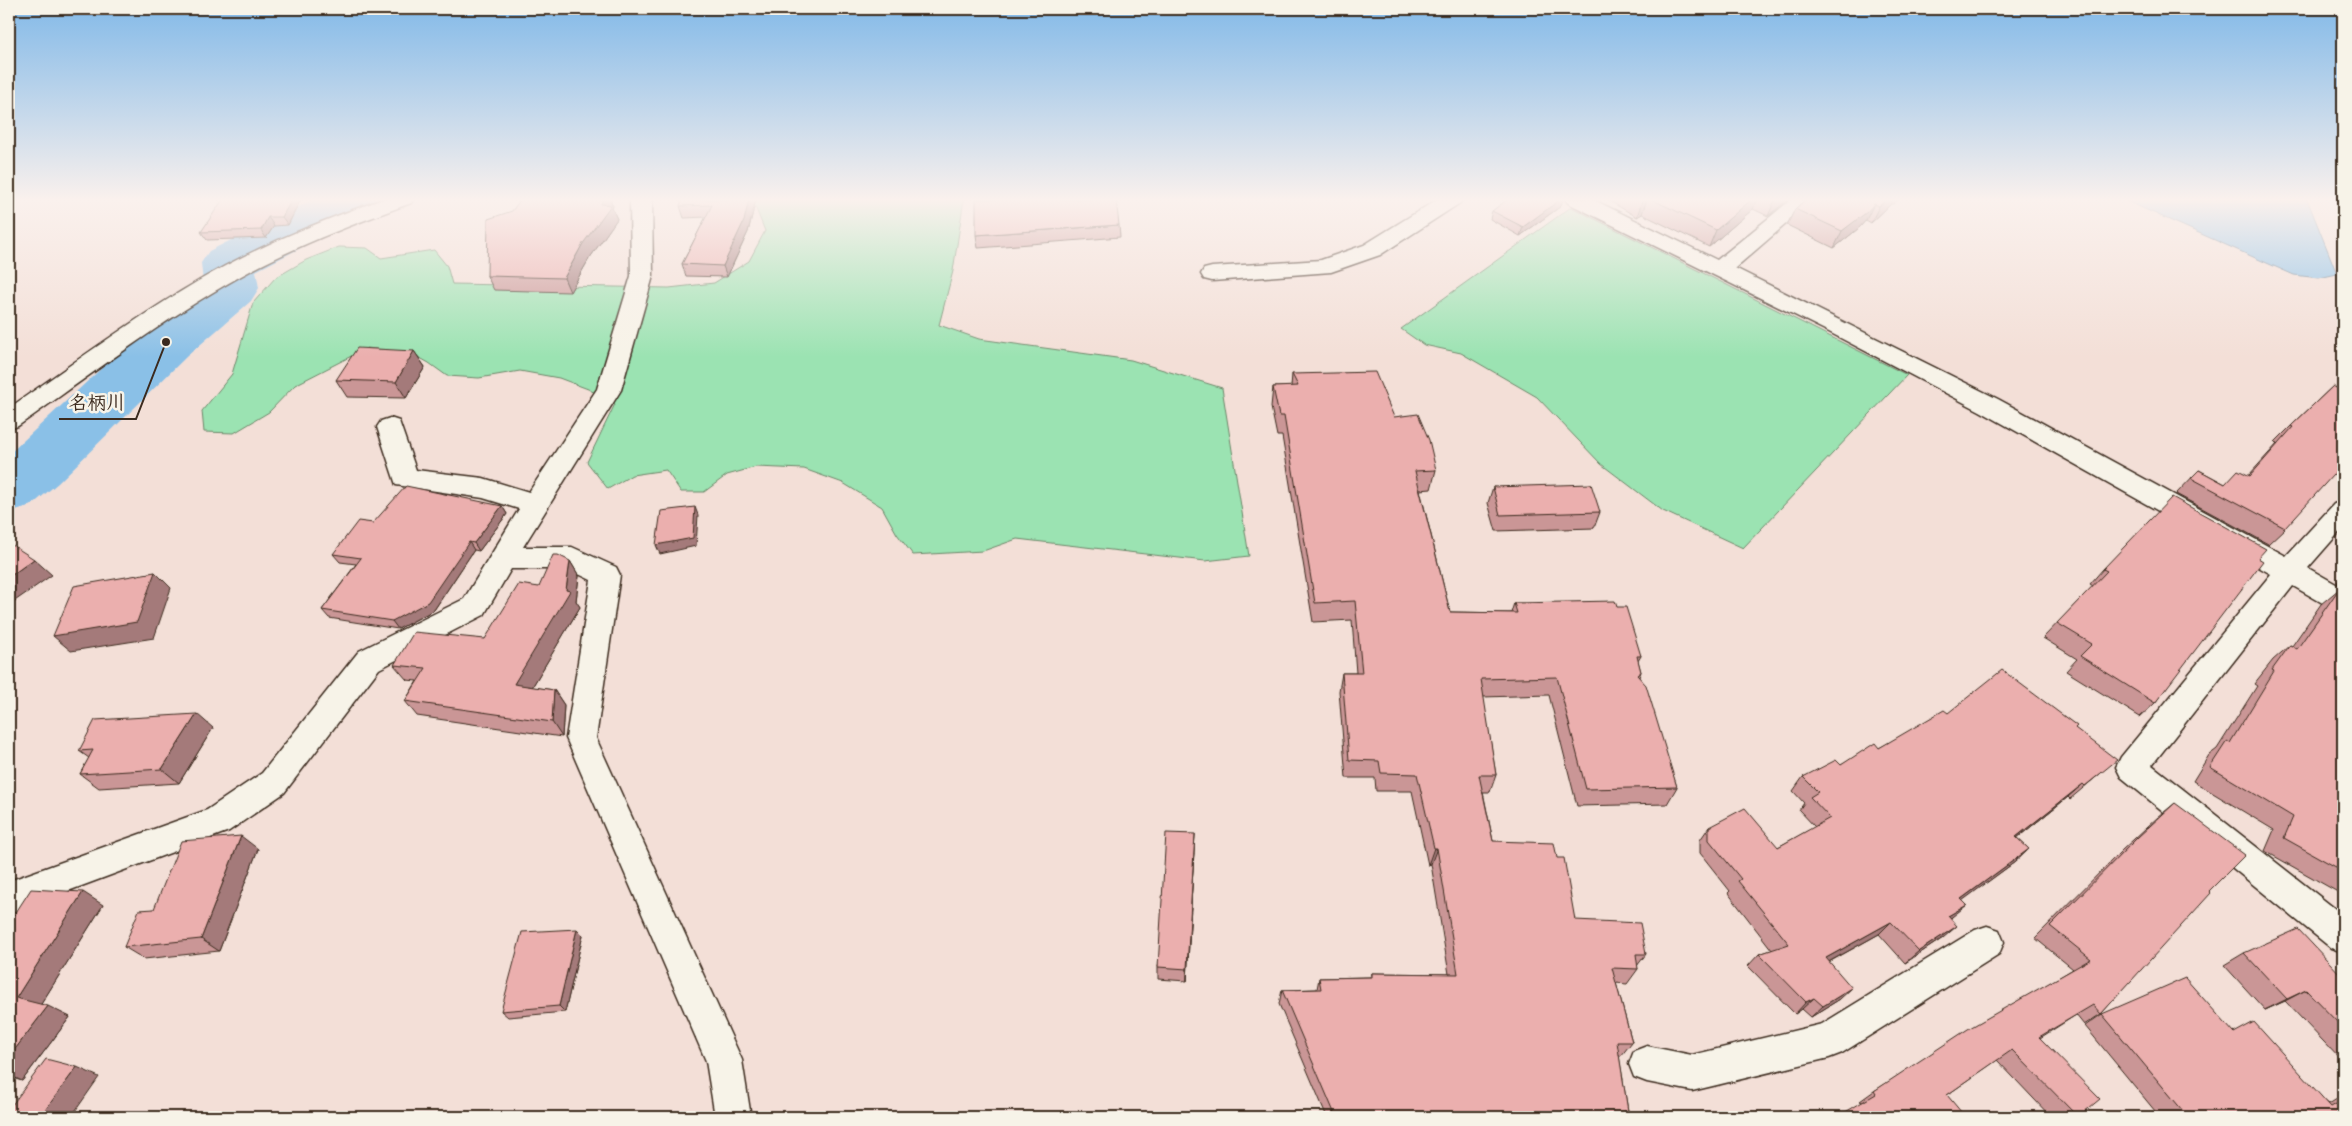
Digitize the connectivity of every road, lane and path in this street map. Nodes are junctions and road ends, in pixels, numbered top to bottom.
1 (274, 252) edge
2 (642, 252) edge
3 (1368, 252) edge
4 (1682, 252) edge
5 (1741, 252) edge
6 (1719, 270) junction
7 (1212, 274) dead end
8 (9, 420) edge
9 (390, 426) dead end
10 (535, 504) junction
11 (2343, 511) edge
12 (504, 558) junction
13 (2289, 571) junction
14 (2343, 601) edge
15 (9, 897) edge
16 (2343, 936) edge
17 (1987, 942) dead end
18 (1647, 1064) dead end
19 (732, 1117) edge

1 - 8 street
2 - 10 street
3 - 7 street
4 - 6 street
5 - 6 street
6 - 13 street
9 - 10 street
10 - 12 street
11 - 13 street
12 - 15 street
12 - 19 street
13 - 14 street
13 - 16 street
17 - 18 street

